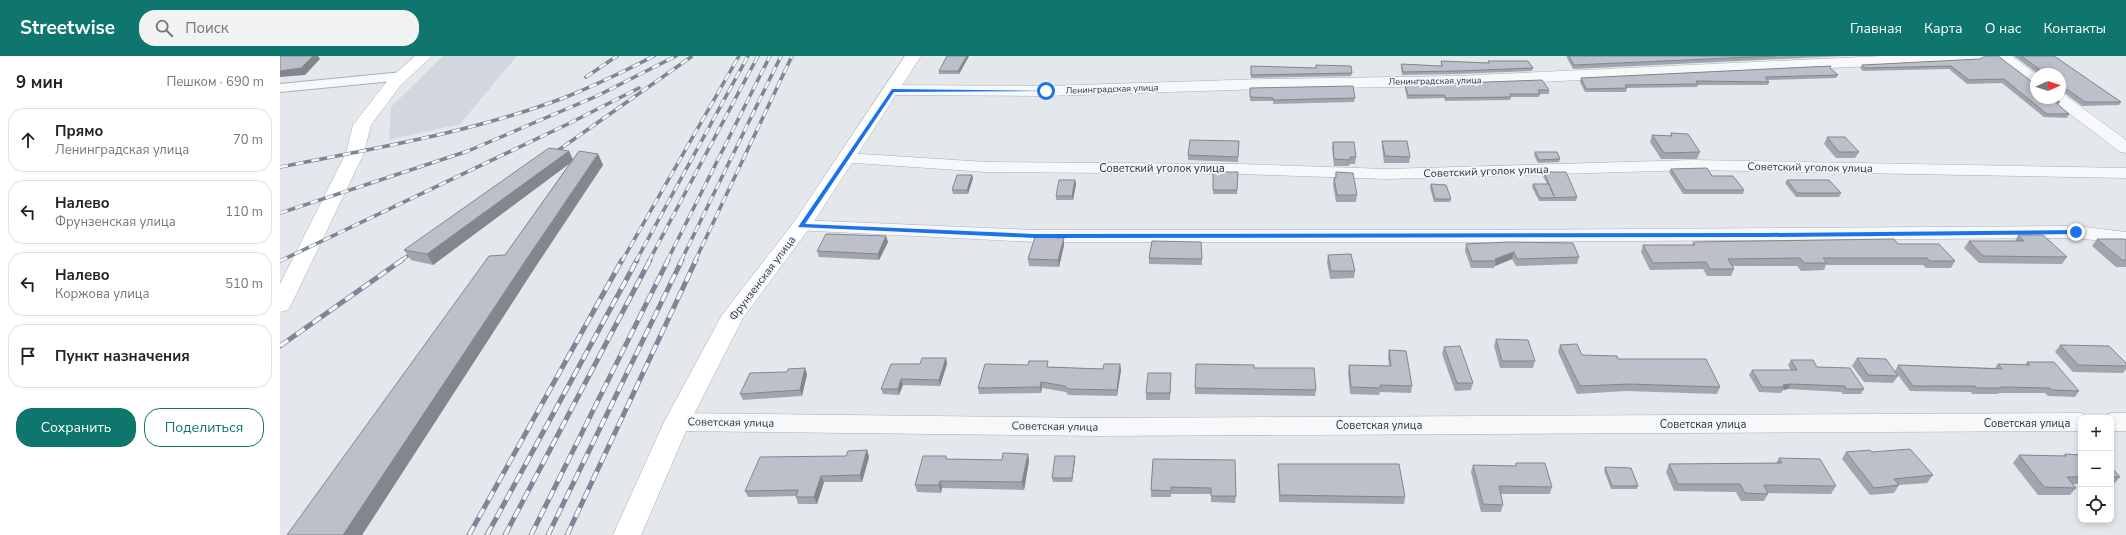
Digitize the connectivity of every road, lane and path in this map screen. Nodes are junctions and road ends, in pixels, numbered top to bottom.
1 (424, 56) edge
2 (913, 56) edge
3 (1978, 56) edge
4 (2002, 56) edge
5 (402, 76) junction
6 (2030, 77) edge
7 (280, 88) edge
8 (892, 90) junction
9 (2066, 103) edge
10 (2126, 148) edge
11 (846, 158) junction
12 (2126, 173) edge
13 (801, 226) junction
14 (2126, 238) edge
15 (280, 305) edge
16 (677, 422) junction
17 (2078, 422) edge
18 (2114, 422) edge
19 (2126, 422) edge
20 (626, 535) edge

1 - 5 street
2 - 8 street, Фрунзенская улица
3 - 8 street, Ленинградская улица
4 - 6 street
5 - 7 lane
5 - 15 street
8 - 11 street, Фрунзенская улица
9 - 10 street
11 - 12 street, Советский уголок улица
11 - 13 street, Фрунзенская улица
13 - 14 street
13 - 16 street, Фрунзенская улица
16 - 17 street, Советская улица
16 - 20 street, Фрунзенская улица
18 - 19 street

